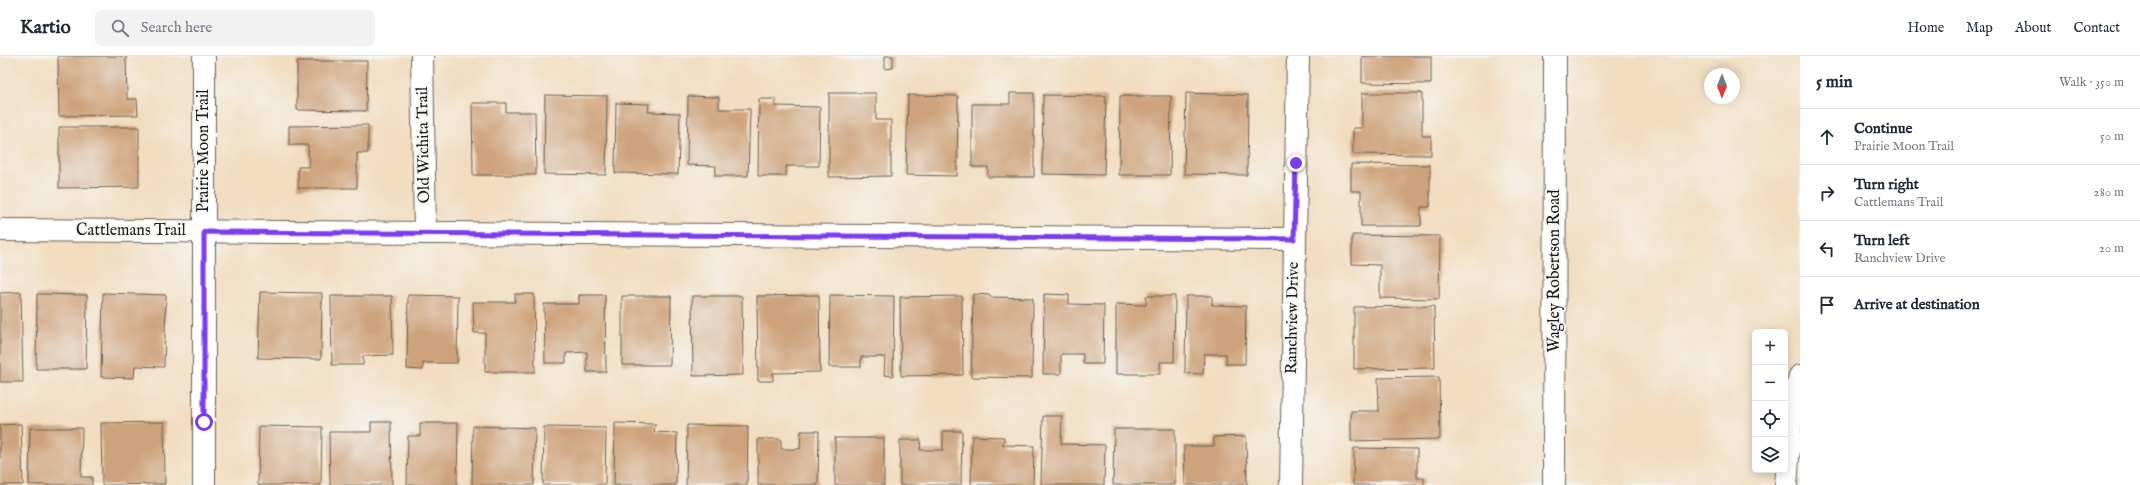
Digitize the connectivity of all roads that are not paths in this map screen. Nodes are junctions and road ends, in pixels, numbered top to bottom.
1 (204, 56) edge
2 (422, 56) edge
3 (1298, 56) edge
4 (1555, 56) edge
5 (0, 230) edge
6 (204, 232) junction
7 (425, 233) junction
8 (1294, 239) junction
9 (1800, 376) edge
10 (204, 485) edge
11 (1291, 485) edge
12 (1554, 485) edge
13 (1786, 485) edge

1 - 6 street, Prairie Moon Trail
2 - 7 street, Old Wichita Trail
3 - 8 street, Ranchview Drive
4 - 12 street, Wagley Robertson Road
5 - 6 street, Cattlemans Trail
6 - 7 street, Cattlemans Trail
6 - 10 street, Prairie Moon Trail
7 - 8 street, Cattlemans Trail
8 - 11 street, Ranchview Drive
9 - 13 street

